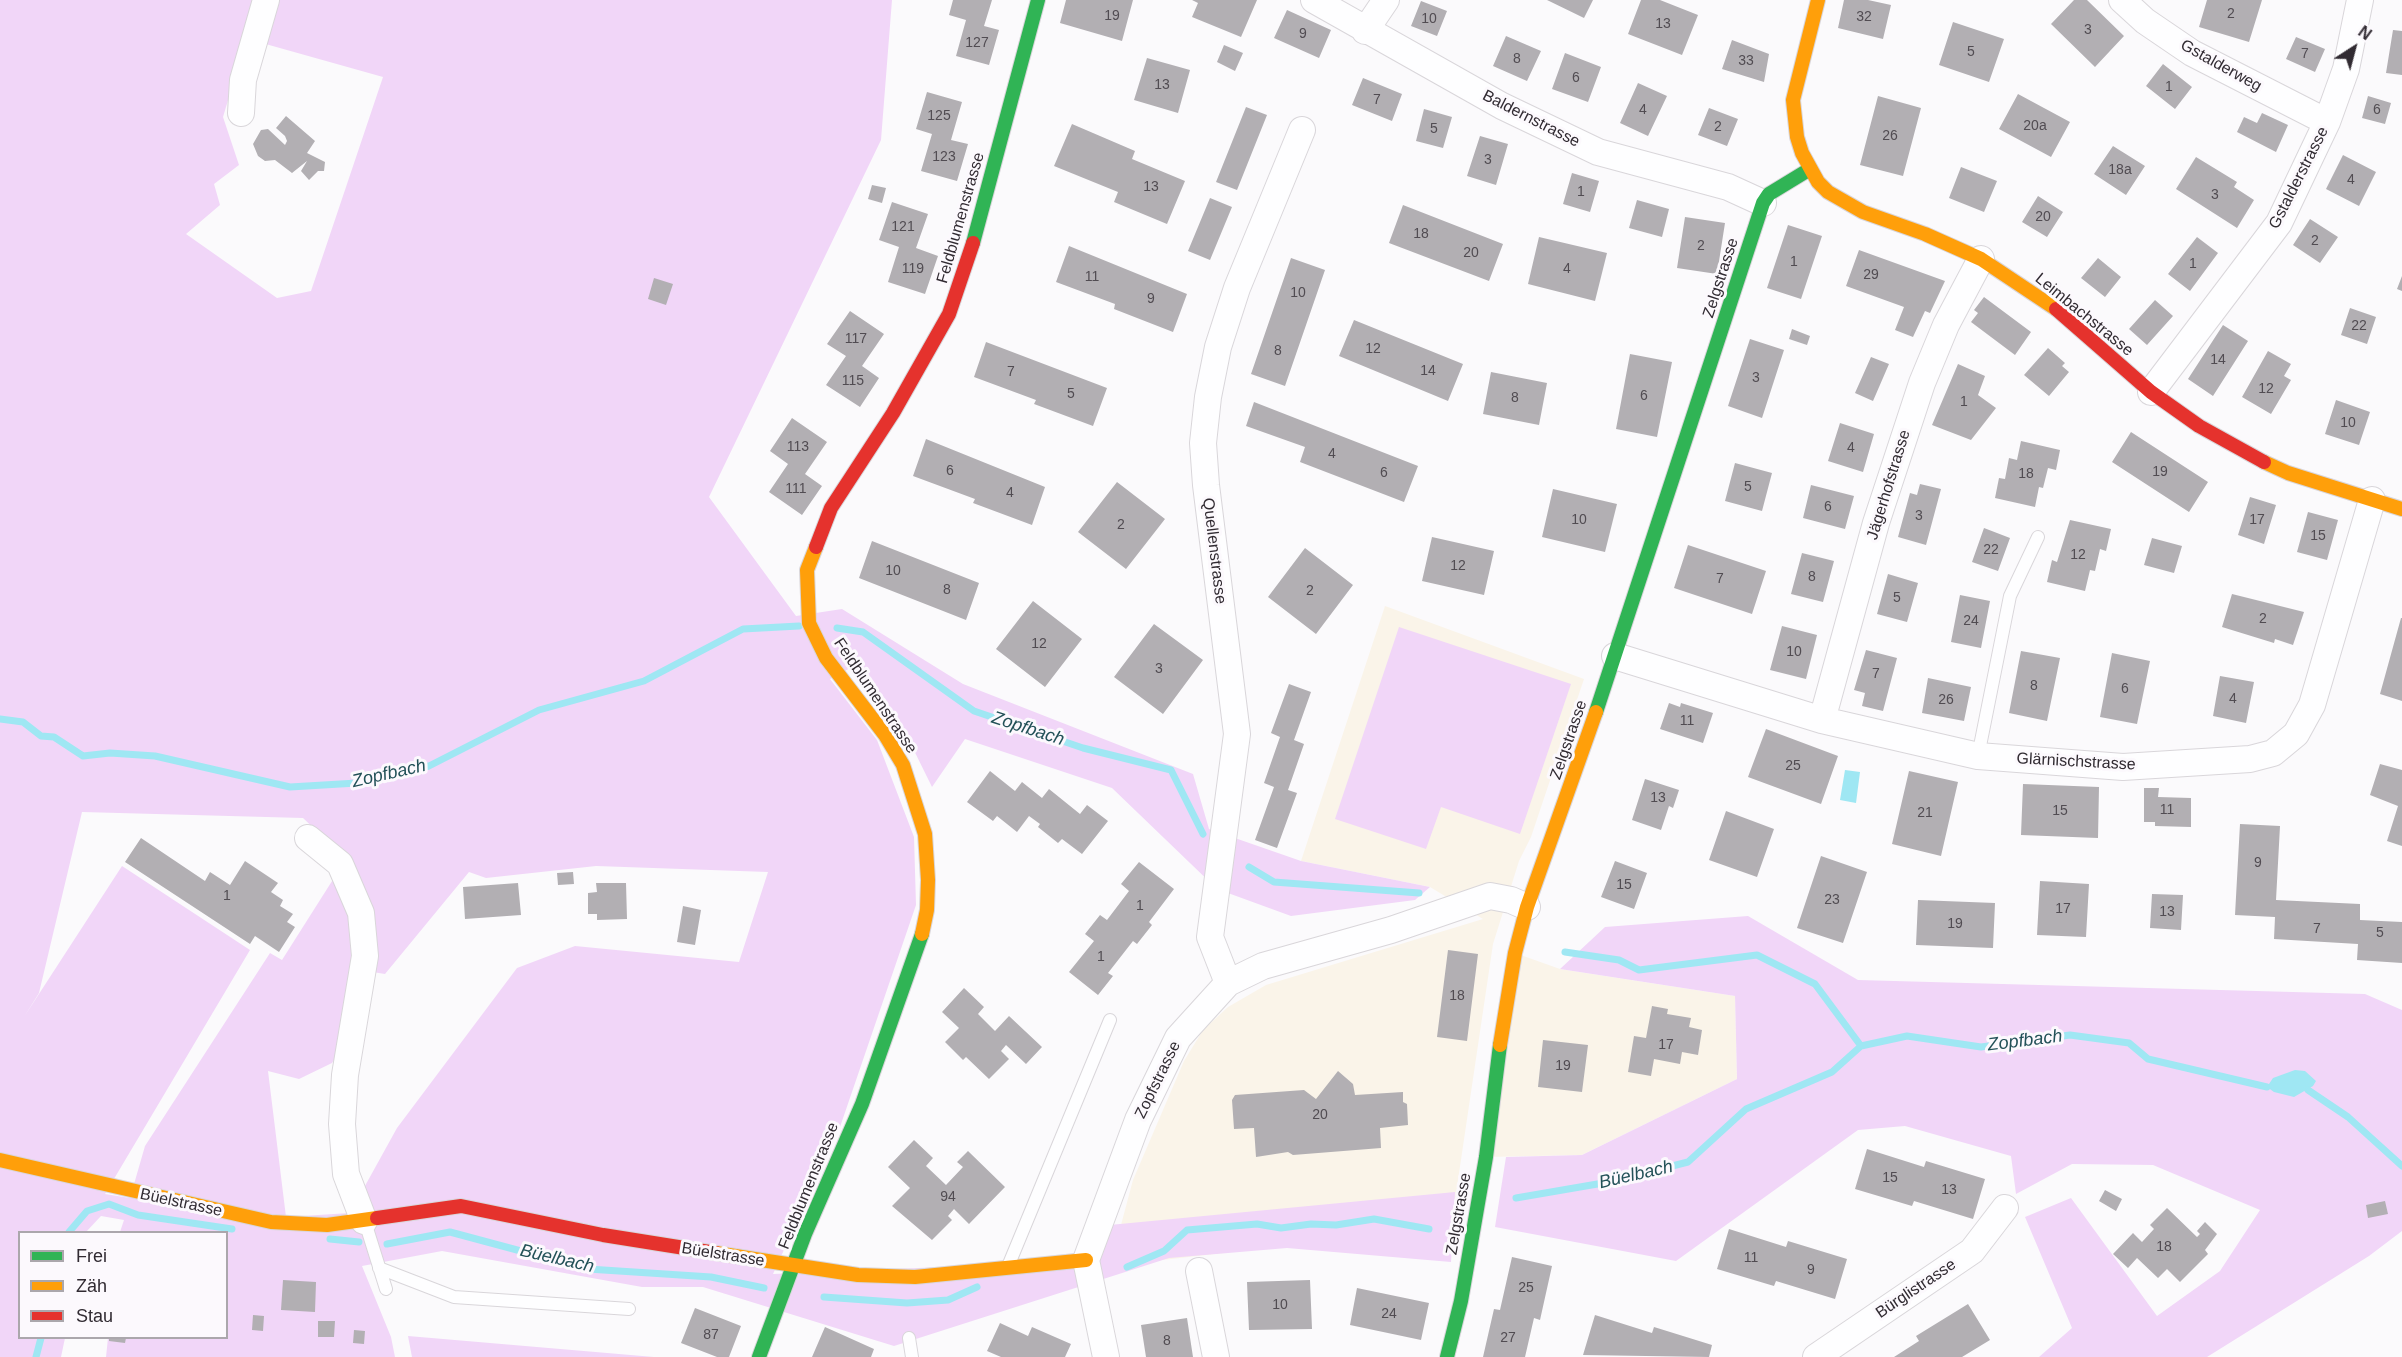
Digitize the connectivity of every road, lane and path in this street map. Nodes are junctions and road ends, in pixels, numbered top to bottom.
1 (266, 0) edge
2 (1038, 0) edge
3 (1314, 0) edge
4 (1386, 0) edge
5 (1818, 0) edge
6 (2122, 0) edge
7 (2360, 0) edge
8 (1365, 31) junction
9 (241, 113) dead end
10 (2327, 122) junction
11 (1302, 130) dead end
12 (1809, 169) junction
13 (1763, 202) junction
14 (1981, 259) junction
15 (2151, 392) junction
16 (2372, 500) junction
17 (2402, 509) edge
18 (2038, 537) dead end
19 (1615, 656) junction
20 (1822, 720) junction
21 (1978, 756) junction
22 (309, 838) dead end
23 (1527, 907) junction
24 (1228, 983) junction
25 (1110, 1020) dead end
26 (0, 1160) edge
27 (2005, 1208) dead end
28 (364, 1221) junction
29 (1086, 1260) junction
30 (794, 1267) junction
31 (379, 1268) junction
32 (1007, 1268) junction
33 (1199, 1271) dead end
34 (386, 1289) dead end
35 (629, 1309) dead end
36 (909, 1338) dead end
37 (759, 1357) edge
38 (912, 1357) edge
39 (1107, 1357) edge
40 (1216, 1357) edge
41 (1447, 1357) edge
42 (1816, 1357) edge

1 - 9 street
2 - 30 street, Feldblumenstrasse
3 - 8 street, Baldernstrasse
4 - 8 street
5 - 12 street, Leimbachstrasse
6 - 10 street, Gstalderweg
7 - 10 street, Gstalderstrasse
8 - 13 street, Baldernstrasse
10 - 15 street, Gstalderstrasse
11 - 24 street, Quellenstrasse
12 - 13 street
12 - 14 street, Leimbachstrasse
13 - 19 street, Zelgstrasse
14 - 15 street, Leimbachstrasse
14 - 20 street, Jägerhofstrasse
15 - 16 street, Leimbachstrasse
16 - 17 street, Leimbachstrasse
16 - 21 street, Glärnischstrasse
18 - 21 lane
19 - 20 street, Glärnischstrasse
19 - 23 street, Zelgstrasse
20 - 21 street, Glärnischstrasse
22 - 28 street
23 - 24 street, Zopfstrasse
23 - 41 street, Zelgstrasse
24 - 29 street, Zopfstrasse
25 - 32 lane
26 - 28 street, Büelstrasse
27 - 42 street, Bürglistrasse
28 - 30 street, Büelstrasse
28 - 31 lane
29 - 32 street, Büelstrasse
29 - 39 street
30 - 32 street, Büelstrasse
30 - 37 street, Feldblumenstrasse
31 - 34 lane
31 - 35 lane
33 - 40 street
36 - 38 lane

